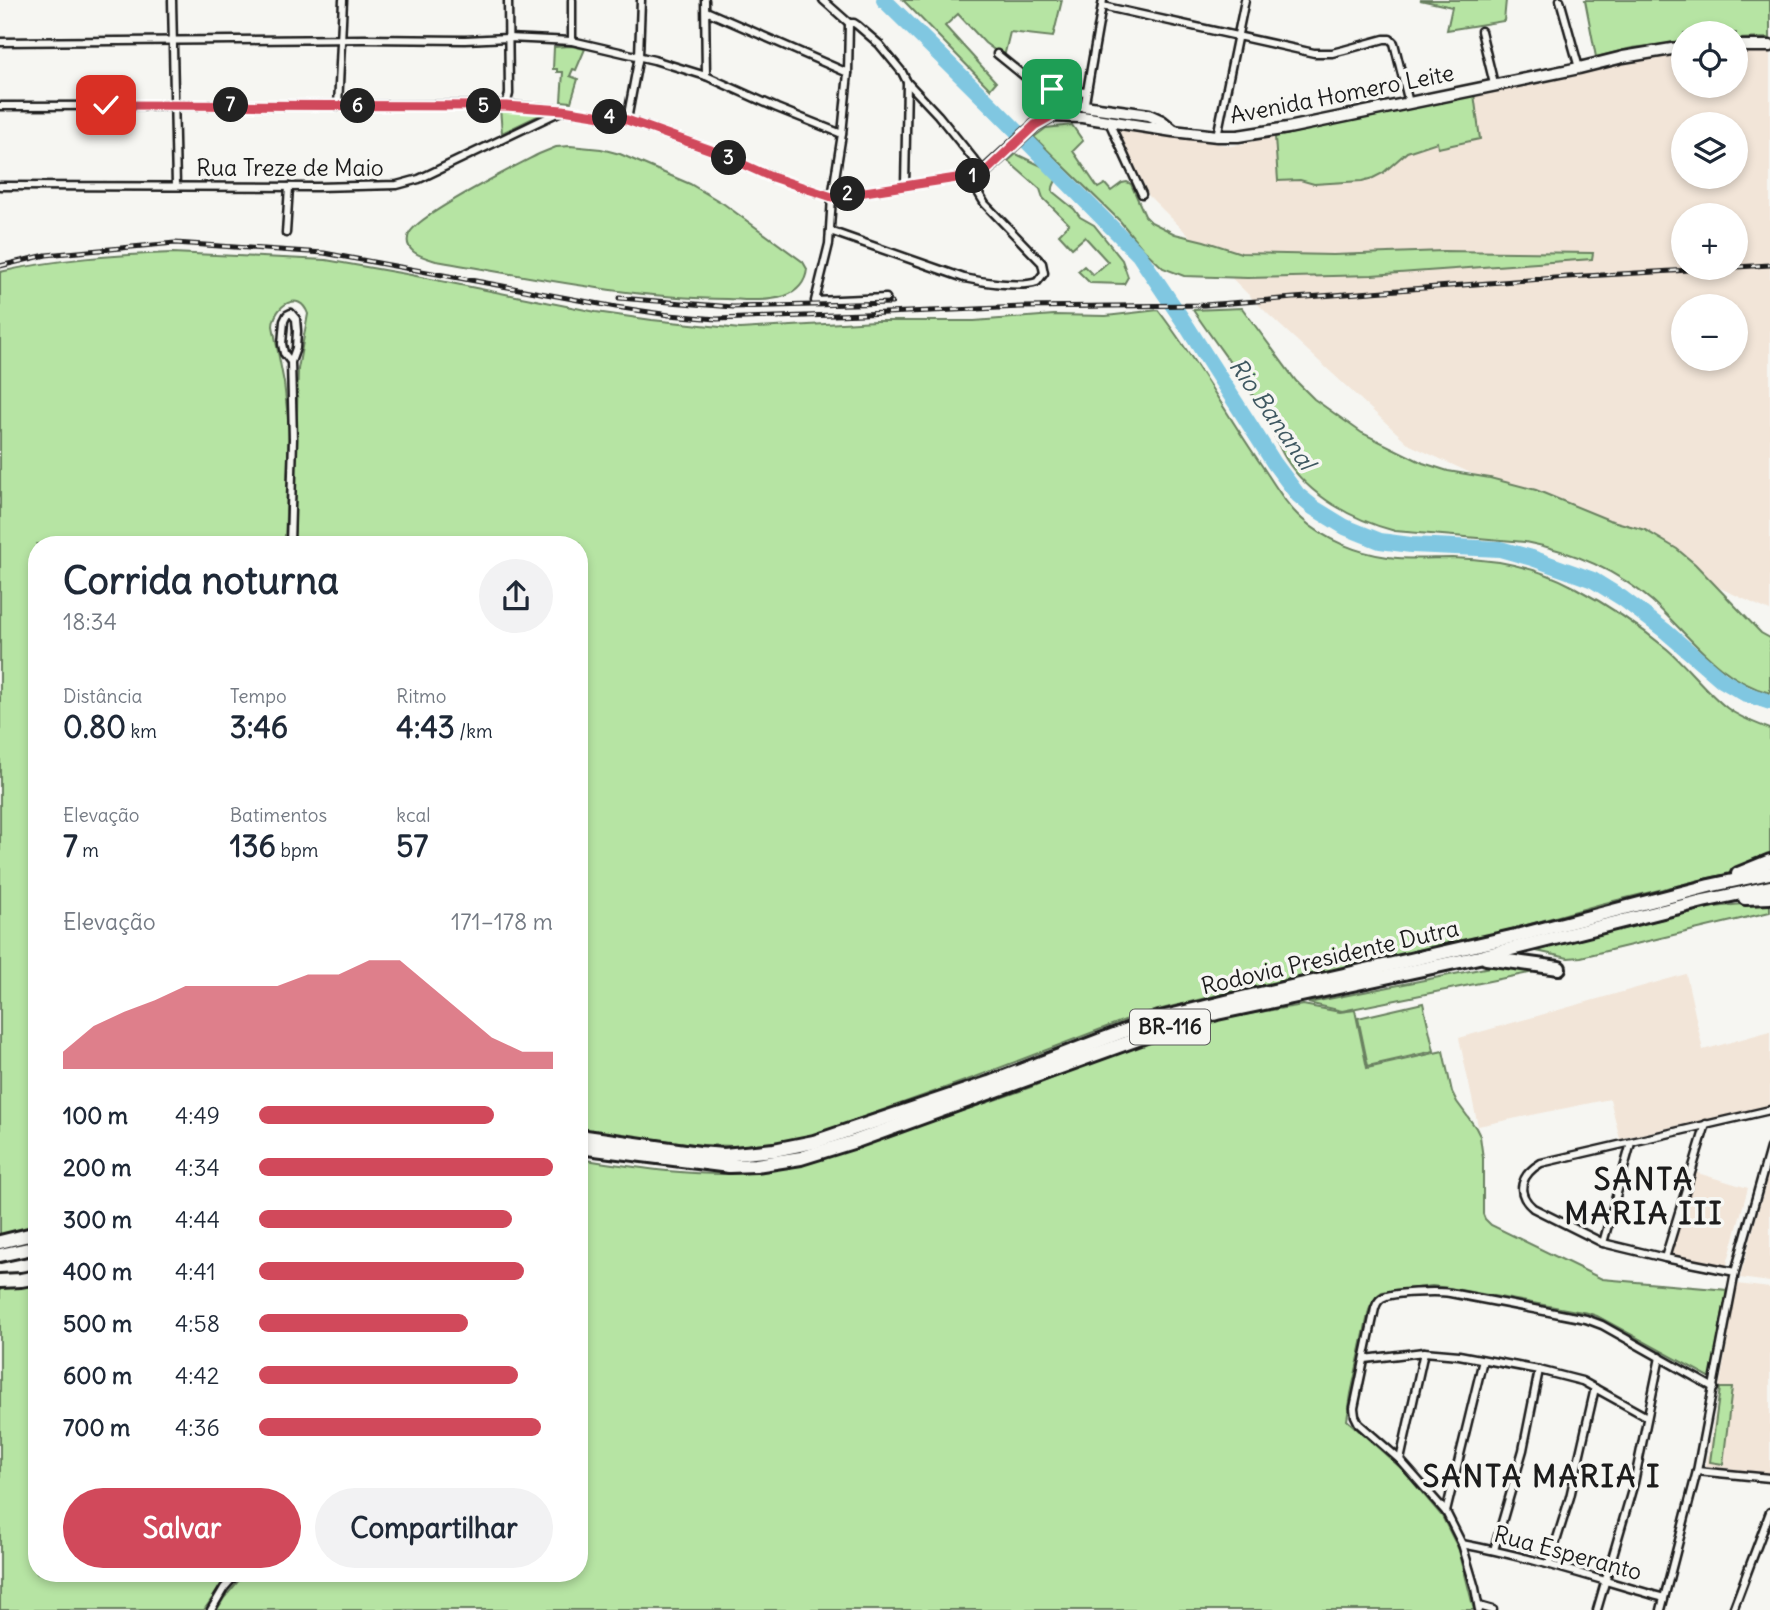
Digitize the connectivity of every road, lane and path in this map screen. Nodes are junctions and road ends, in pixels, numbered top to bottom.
1 (172, 0) edge
2 (343, 0) edge
3 (508, 0) edge
4 (572, 0) edge
5 (641, 0) edge
6 (705, 0) edge
7 (823, 0) edge
8 (1245, 0) edge
9 (1560, 0) edge
10 (1102, 3) edge
11 (706, 11) junction
12 (849, 23) junction
13 (1481, 31) dead end
14 (1237, 34) junction
15 (508, 38) junction
16 (172, 40) junction
17 (342, 40) junction
18 (0, 41) edge
19 (572, 41) junction
20 (1748, 46) edge
21 (1770, 46) edge
22 (1671, 49) edge
23 (997, 54) dead end
24 (639, 56) junction
25 (1579, 68) junction
26 (848, 73) junction
27 (706, 76) junction
28 (907, 82) junction
29 (1494, 84) junction
30 (1052, 89) junction
31 (1086, 92) junction
32 (1409, 103) junction
33 (0, 106) edge
34 (174, 106) junction
35 (338, 106) junction
36 (506, 106) junction
37 (1084, 106) junction
38 (563, 110) junction
39 (1051, 116) junction
40 (1082, 117) junction
41 (627, 120) junction
42 (1108, 120) junction
43 (1173, 131) junction
44 (842, 134) junction
45 (1217, 136) junction
46 (980, 174) junction
47 (0, 186) edge
48 (176, 186) junction
49 (905, 186) junction
50 (289, 187) junction
51 (1142, 194) dead end
52 (832, 197) junction
53 (830, 231) junction
54 (286, 233) dead end
55 (886, 298) dead end
56 (291, 362) junction
57 (290, 536) edge
58 (1770, 861) edge
59 (1770, 873) edge
60 (1709, 887) junction
61 (1770, 887) edge
62 (1770, 897) edge
63 (1703, 901) junction
64 (1479, 957) junction
65 (1559, 968) dead end
66 (1770, 1110) edge
67 (1706, 1124) junction
68 (588, 1137) edge
69 (1630, 1143) junction
70 (588, 1148) edge
71 (1770, 1148) edge
72 (28, 1235) edge
73 (0, 1242) edge
74 (1603, 1243) junction
75 (28, 1249) edge
76 (0, 1255) edge
77 (1665, 1258) junction
78 (1735, 1272) junction
79 (28, 1279) edge
80 (0, 1281) edge
81 (1424, 1352) junction
82 (1660, 1357) junction
83 (1365, 1359) junction
84 (1483, 1360) junction
85 (1539, 1370) junction
86 (1595, 1388) junction
87 (1714, 1388) junction
88 (1647, 1418) junction
89 (1400, 1460) junction
90 (1697, 1471) junction
91 (1770, 1478) edge
92 (1446, 1512) junction
93 (1770, 1512) edge
94 (1462, 1544) junction
95 (1494, 1550) junction
96 (1549, 1564) junction
97 (1605, 1581) junction
98 (230, 1582) edge
99 (1664, 1598) junction
100 (1479, 1608) edge
101 (211, 1610) edge
102 (1493, 1610) edge
103 (1597, 1610) edge
104 (1661, 1610) edge
105 (1733, 1610) edge

1 - 16 street
2 - 17 street
3 - 15 street
4 - 19 street
5 - 24 street
6 - 11 street
7 - 12 street
8 - 14 street
9 - 25 street
10 - 14 street
10 - 31 street
11 - 26 street
11 - 27 street
12 - 26 street
12 - 28 street
13 - 29 street
14 - 32 street
14 - 45 street
15 - 17 street
15 - 19 street
15 - 36 street
16 - 17 street
16 - 18 street
16 - 34 street
17 - 35 street
19 - 24 street
20 - 21 street
22 - 25 street, Avenida Homero Leite
23 - 30 street
24 - 27 street
24 - 41 street
25 - 29 street, Avenida Homero Leite
26 - 44 street
27 - 44 street
28 - 46 street
28 - 49 street
29 - 32 street, Avenida Homero Leite
30 - 31 street
30 - 39 street
31 - 37 street
32 - 45 street, Avenida Homero Leite
33 - 34 street
34 - 35 street
34 - 48 street
35 - 36 street
36 - 38 street
37 - 40 street
37 - 43 street
38 - 41 street
38 - 50 street, Rua Treze de Maio
39 - 40 street, Avenida Homero Leite
39 - 46 street
40 - 42 street, Avenida Homero Leite
41 - 52 street
42 - 43 street, Avenida Homero Leite
42 - 51 street
43 - 45 street, Avenida Homero Leite
44 - 52 street
46 - 49 street
46 - 53 street
47 - 48 street, Rua Treze de Maio
48 - 50 street, Rua Treze de Maio
49 - 52 street
50 - 54 street
52 - 53 street
53 - 55 street
56 - 56 street
56 - 57 street
58 - 60 highway
59 - 60 highway, Rodovia Presidente Dutra / BR-116
60 - 68 highway, Rodovia Presidente Dutra / BR-116
61 - 63 highway, Rodovia Presidente Dutra / BR-116
62 - 63 highway
63 - 64 highway, Rodovia Presidente Dutra / BR-116
64 - 65 highway
64 - 70 highway, Rodovia Presidente Dutra / BR-116
66 - 67 street
67 - 69 street
67 - 77 street
69 - 74 street
69 - 74 street
71 - 78 street
72 - 73 highway
74 - 77 street
75 - 76 highway
77 - 78 street
78 - 87 street
79 - 80 highway
81 - 83 street
81 - 84 street
81 - 89 street
82 - 83 street
82 - 87 street
82 - 88 street
83 - 89 street
84 - 85 street
84 - 92 street
85 - 86 street
85 - 95 street
86 - 88 street
86 - 96 street
87 - 90 street
88 - 97 street
89 - 92 street
90 - 91 street
90 - 99 street
92 - 94 street
93 - 105 street
94 - 95 street, Rua Esperanto
94 - 100 street
95 - 96 street, Rua Esperanto
96 - 97 street, Rua Esperanto
97 - 99 street, Rua Esperanto
97 - 103 street
98 - 101 street
99 - 104 street
100 - 102 street

